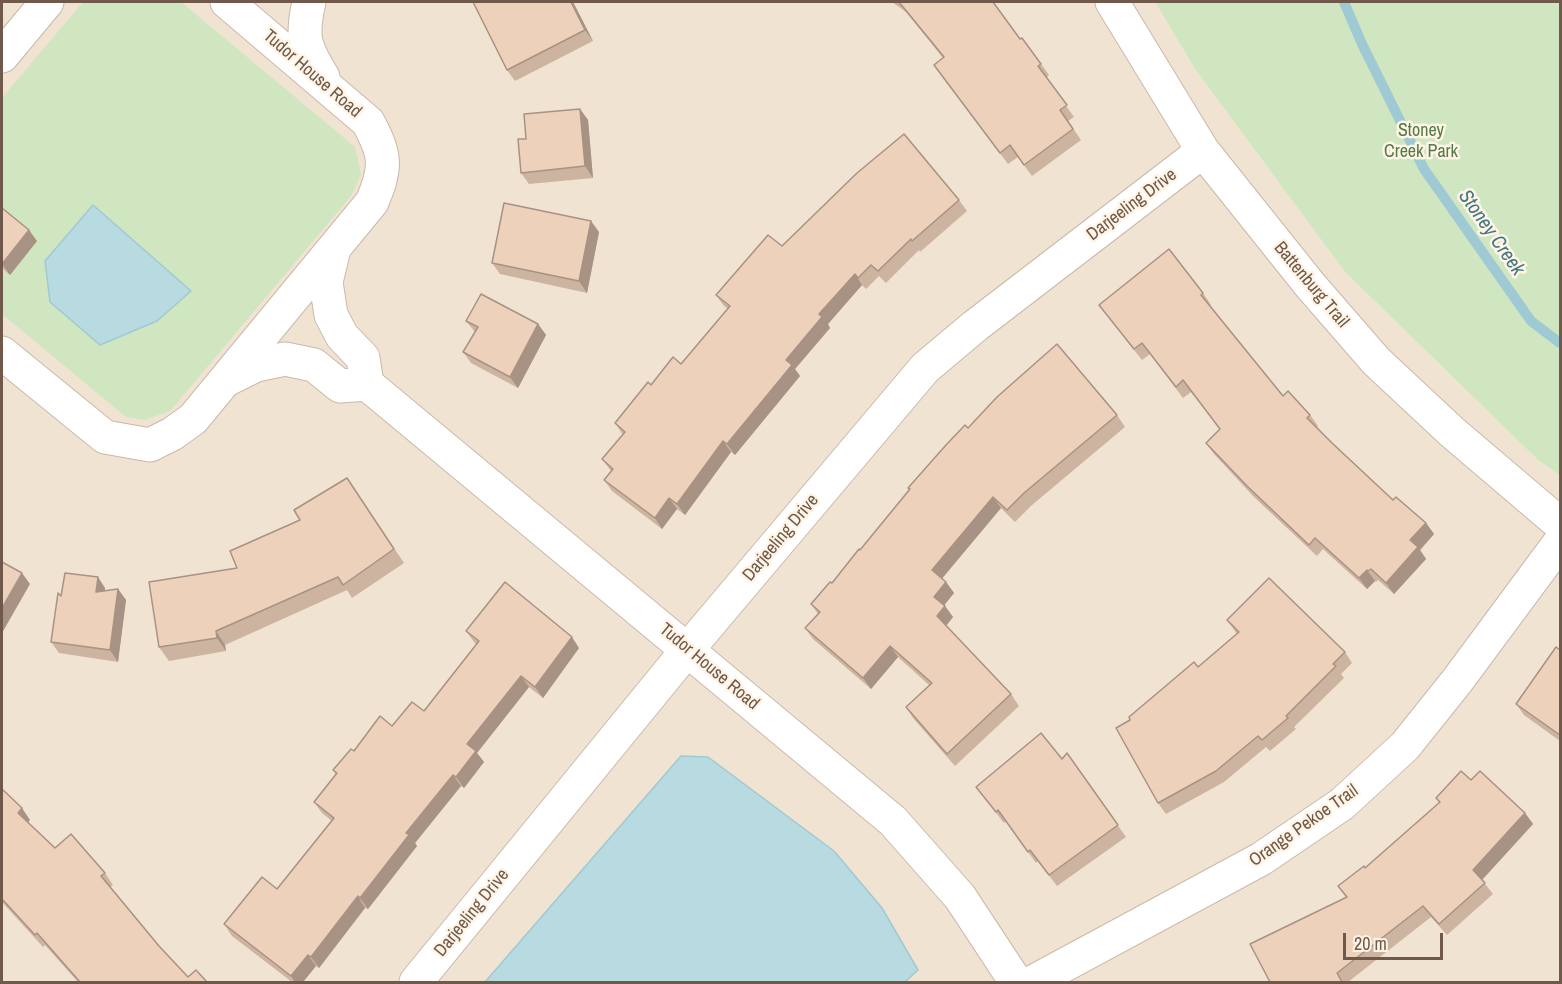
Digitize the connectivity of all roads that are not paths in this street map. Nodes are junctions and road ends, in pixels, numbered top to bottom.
1 (227, 2) edge
2 (309, 2) edge
3 (1112, 2) edge
4 (44, 5) edge
5 (2, 24) edge
6 (2, 56) edge
7 (330, 89) junction
8 (1203, 151) junction
9 (334, 249) junction
10 (2, 353) edge
11 (15, 373) edge
12 (222, 382) junction
13 (367, 384) junction
14 (1560, 524) edge
15 (1560, 542) edge
16 (688, 649) junction
17 (416, 982) edge
18 (1016, 982) edge
19 (1033, 982) edge

1 - 7 street, Tudor House Road
2 - 7 street
3 - 8 street, Battenburg Trail
4 - 5 street
4 - 6 street
7 - 9 street, Tudor House Road
8 - 14 street, Battenburg Trail
8 - 16 street, Darjeeling Drive
9 - 12 street, Tudor House Road
9 - 13 street, Tudor House Road
10 - 11 street, Tudor House Road
11 - 12 street, Tudor House Road
12 - 13 street, Tudor House Road
13 - 16 street, Tudor House Road
15 - 19 street, Orange Pekoe Trail
16 - 17 street, Darjeeling Drive
16 - 18 street, Tudor House Road

